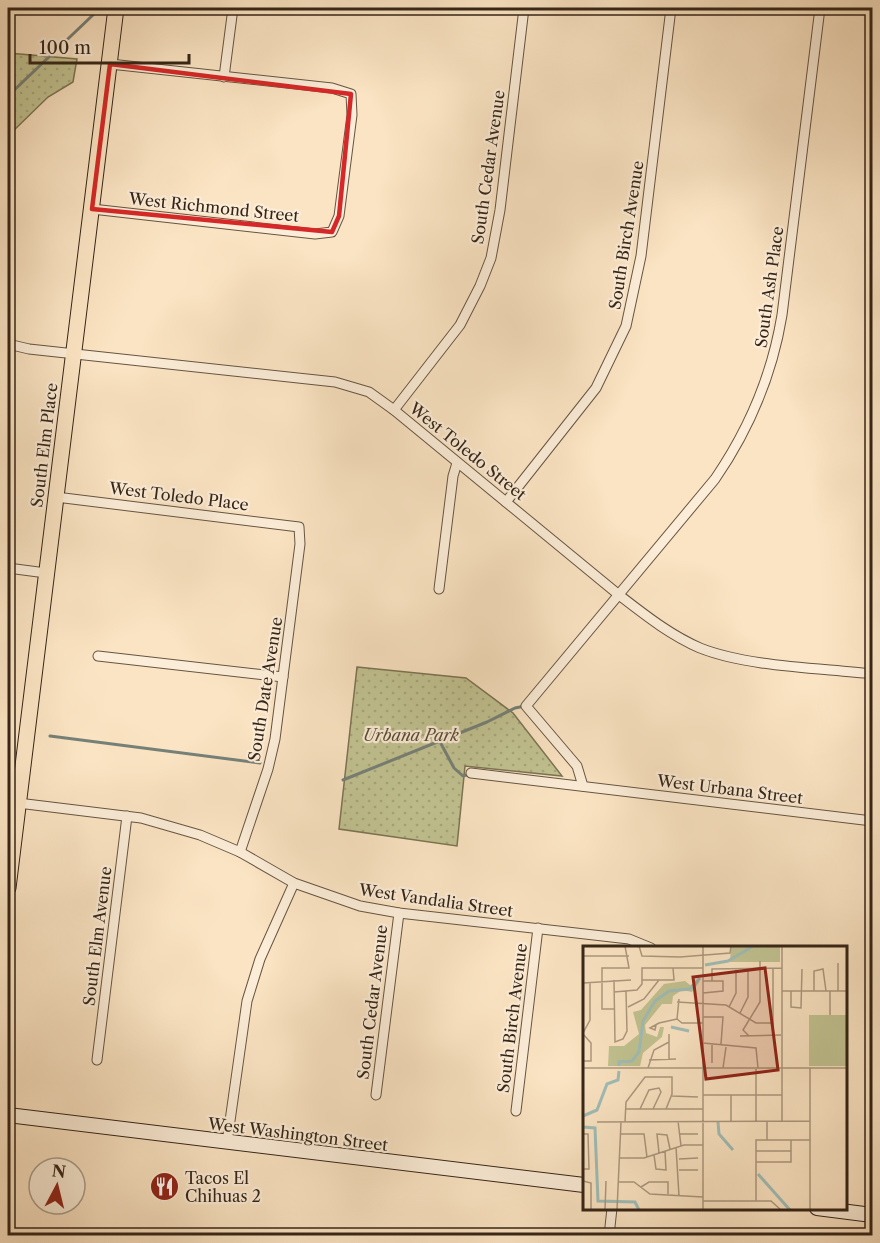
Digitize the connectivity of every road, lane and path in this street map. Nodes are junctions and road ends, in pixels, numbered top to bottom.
1 (116, 8) edge
2 (233, 8) edge
3 (524, 8) edge
4 (671, 8) edge
5 (820, 8) edge
6 (110, 64) junction
7 (224, 76) junction
8 (92, 209) junction
9 (8, 344) edge
10 (74, 353) junction
11 (394, 410) junction
12 (457, 463) junction
13 (56, 497) junction
14 (506, 502) junction
15 (298, 527) joint
16 (8, 568) edge
17 (46, 573) junction
18 (440, 589) dead end
19 (620, 595) junction
20 (98, 656) dead end
21 (873, 674) edge
22 (283, 677) junction
23 (471, 773) dead end
24 (583, 786) junction
25 (18, 803) junction
26 (873, 805) edge
27 (127, 816) junction
28 (872, 821) edge
29 (240, 852) junction
30 (294, 883) junction
31 (8, 888) edge
32 (399, 913) junction
33 (538, 928) junction
34 (646, 946) edge
35 (97, 1060) dead end
36 (376, 1095) dead end
37 (516, 1111) dead end
38 (8, 1115) edge
39 (227, 1142) junction
40 (583, 1185) edge
41 (612, 1210) edge
42 (826, 1210) edge
43 (873, 1215) edge
44 (609, 1236) edge

1 - 6 main road, South Elm Place
2 - 7 street
3 - 11 street, South Cedar Avenue
4 - 14 street, South Birch Avenue
5 - 19 street, South Ash Place
6 - 7 street
6 - 8 main road, South Elm Place
7 - 8 street, West Richmond Street
8 - 10 main road, South Elm Place
9 - 10 street, West Toledo Street
10 - 11 street, West Toledo Street
10 - 13 main road, South Elm Place
11 - 12 street, West Toledo Street
12 - 14 street, West Toledo Street
12 - 18 street
13 - 15 street, West Toledo Place
13 - 17 main road, South Elm Place
14 - 19 street, West Toledo Street
15 - 22 street, South Date Avenue
16 - 17 street
17 - 25 main road, South Elm Place
19 - 21 street, West Toledo Street
19 - 24 street, South Ash Place
20 - 22 street
22 - 29 street, South Date Avenue
23 - 24 street, West Urbana Street
24 - 28 street, West Urbana Street
25 - 27 street, West Vandalia Street
25 - 31 main road, South Elm Place
26 - 28 street
27 - 29 street, West Vandalia Street
27 - 35 street, South Elm Avenue
29 - 30 street, West Vandalia Street
30 - 32 street, West Vandalia Street
30 - 39 street
32 - 33 street, West Vandalia Street
32 - 36 street, South Cedar Avenue
33 - 34 street, West Vandalia Street
33 - 37 street, South Birch Avenue
38 - 39 main road, West Washington Street
39 - 40 main road, West Washington Street
41 - 44 street
42 - 43 main road

